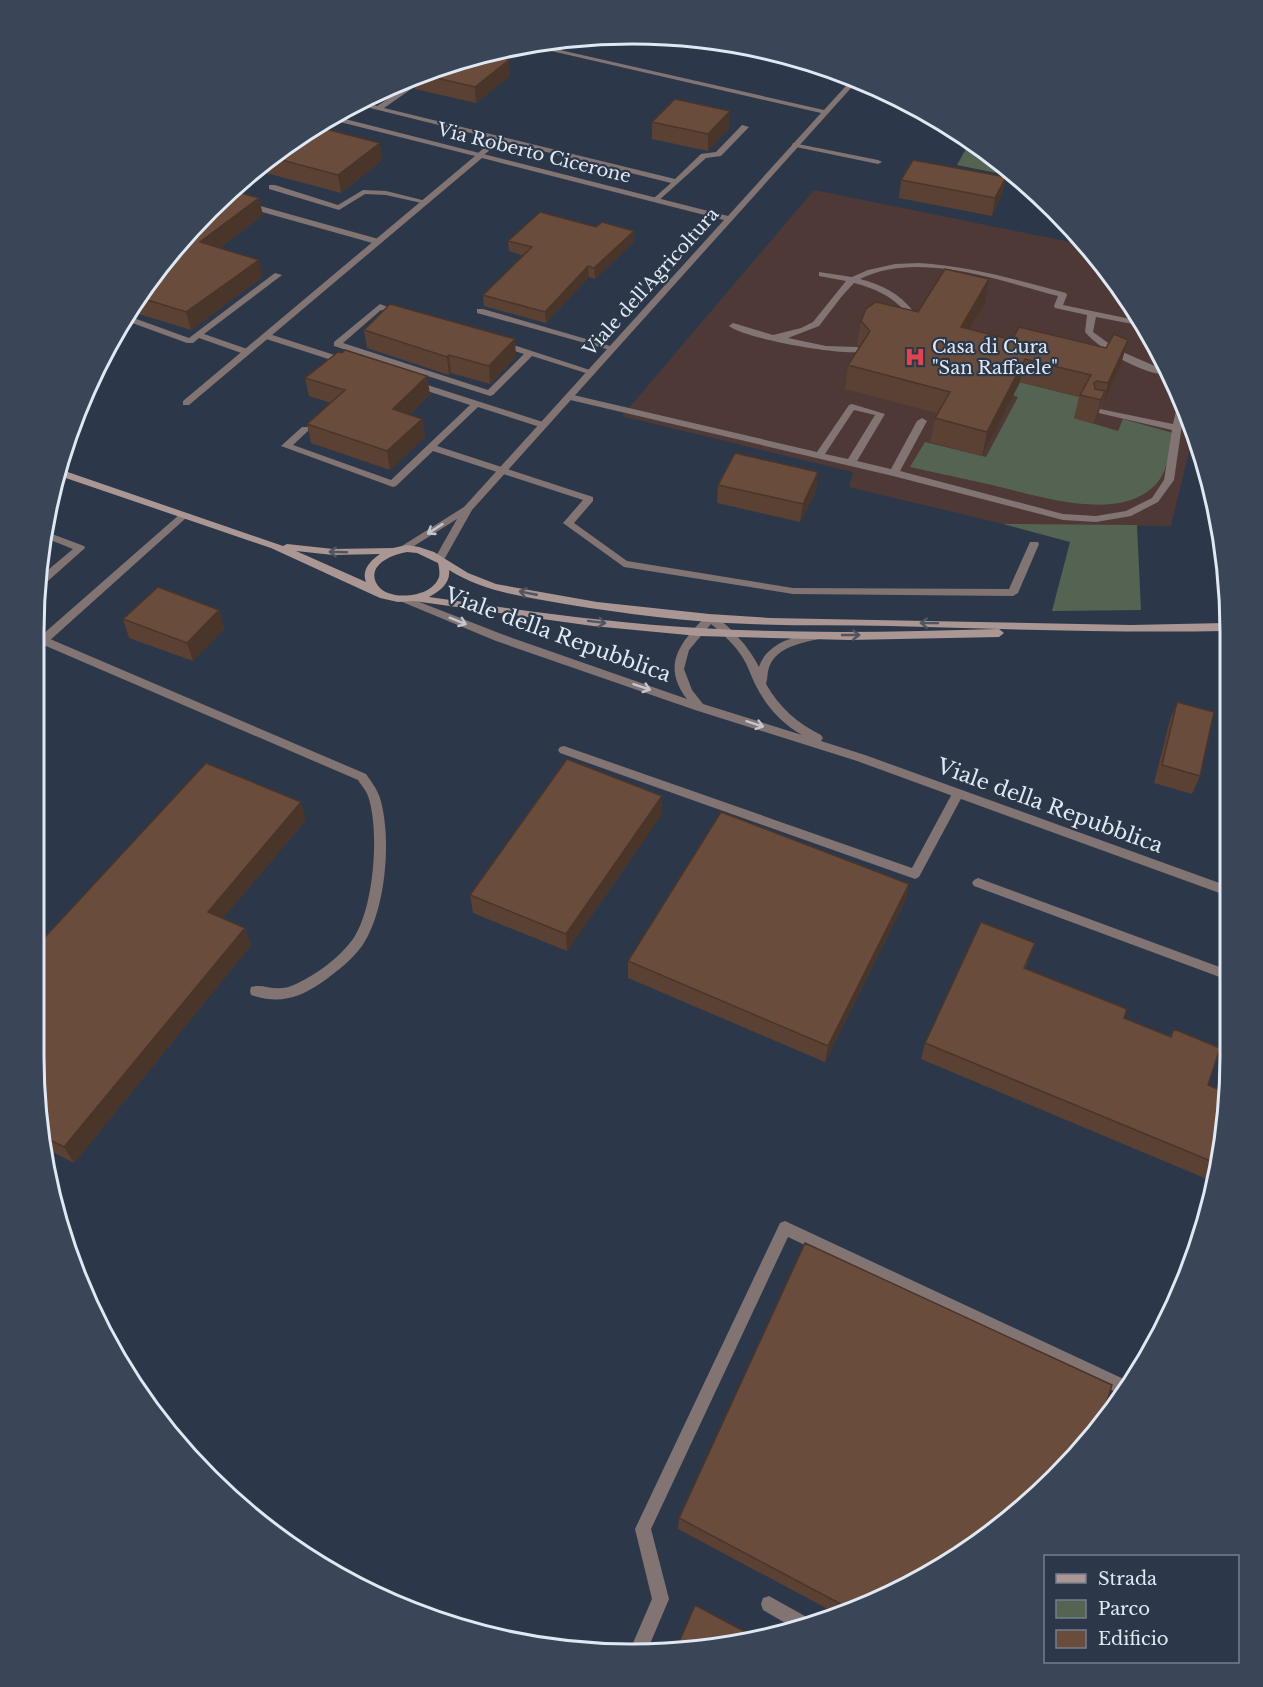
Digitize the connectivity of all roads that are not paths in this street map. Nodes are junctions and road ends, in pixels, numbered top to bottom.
1 (560, 48) edge
2 (551, 50) edge
3 (557, 51) junction
4 (850, 85) edge
5 (412, 86) edge
6 (368, 105) edge
7 (380, 108) junction
8 (825, 112) junction
9 (342, 120) edge
10 (745, 127) dead end
11 (501, 138) junction
12 (796, 145) junction
13 (482, 155) junction
14 (878, 162) dead end
15 (677, 182) junction
16 (272, 187) dead end
17 (657, 200) junction
18 (232, 201) edge
19 (426, 202) junction
20 (731, 219) junction
21 (379, 242) junction
22 (822, 274) dead end
23 (278, 275) dead end
24 (851, 280) junction
25 (480, 311) dead end
26 (1092, 313) junction
27 (412, 317) edge
28 (133, 321) edge
29 (1130, 321) edge
30 (902, 326) edge
31 (733, 327) dead end
32 (198, 335) junction
33 (266, 336) junction
34 (776, 338) junction
35 (487, 340) edge
36 (613, 348) junction
37 (857, 350) edge
38 (247, 352) junction
39 (530, 353) junction
40 (352, 363) edge
41 (1158, 370) edge
42 (592, 372) junction
43 (408, 382) edge
44 (569, 397) junction
45 (186, 403) dead end
46 (476, 404) junction
47 (1093, 409) edge
48 (1179, 417) edge
49 (922, 421) dead end
50 (543, 425) junction
51 (1177, 428) junction
52 (305, 429) dead end
53 (431, 447) junction
54 (820, 455) junction
55 (851, 463) junction
56 (501, 471) junction
57 (894, 473) junction
58 (65, 475) edge
59 (468, 508) junction
60 (183, 516) junction
61 (52, 537) edge
62 (1034, 544) dead end
63 (274, 546) junction
64 (399, 550) junction
65 (441, 560) junction
66 (47, 577) edge
67 (378, 592) junction
68 (409, 599) junction
69 (711, 618) junction
70 (1220, 627) edge
71 (1134, 629) junction
72 (697, 632) junction
73 (729, 634) junction
74 (818, 635) junction
75 (44, 639) edge
76 (44, 646) edge
77 (763, 689) junction
78 (699, 707) junction
79 (564, 750) dead end
80 (861, 758) junction
81 (958, 793) junction
82 (978, 883) dead end
83 (1220, 888) edge
84 (1220, 972) edge
85 (256, 992) dead end
86 (1118, 1384) edge
87 (769, 1604) dead end
88 (795, 1620) edge
89 (641, 1644) edge

1 - 3 street
2 - 3 street
3 - 8 street
4 - 8 street, Viale dell'Agricoltura
5 - 7 street
6 - 7 street
7 - 11 street
8 - 12 street, Viale dell'Agricoltura
9 - 13 street, Via Roberto Cicerone
10 - 15 street
11 - 13 street
11 - 15 street
12 - 14 street
12 - 20 street, Viale dell'Agricoltura
13 - 17 street, Via Roberto Cicerone
13 - 19 street
15 - 17 street
16 - 19 street
17 - 20 street, Via Roberto Cicerone
18 - 21 street
19 - 21 street
20 - 36 street, Viale dell'Agricoltura
21 - 33 street
22 - 24 street
23 - 32 street
24 - 26 street
24 - 30 street
24 - 34 street
25 - 36 street
26 - 29 street
26 - 41 street
27 - 39 street
28 - 32 street
31 - 34 street
32 - 38 street
33 - 38 street
33 - 40 street
34 - 37 street
35 - 39 street
36 - 42 street, Viale dell'Agricoltura
38 - 45 street
39 - 42 street
42 - 44 street, Viale dell'Agricoltura
43 - 46 street
44 - 50 street, Viale dell'Agricoltura
44 - 54 street
46 - 50 street
46 - 53 street
47 - 51 street
48 - 51 street
49 - 57 street
50 - 56 street, Viale dell'Agricoltura
51 - 57 street
52 - 53 street
53 - 56 street
54 - 55 street
54 - 55 street
55 - 57 street
56 - 59 street, Viale dell'Agricoltura
56 - 62 street
58 - 60 main road
59 -> 64 street, Viale dell'Agricoltura
59 - 65 street, Viale dell'Agricoltura
60 - 63 main road
60 - 75 street
61 - 66 street
64 -> 63 main road
63 - 67 main road
64 - 65 main road
64 - 67 main road
65 - 68 main road
69 -> 65 main road
67 - 68 main road
68 -> 72 main road
68 -> 78 street, Viale della Repubblica
71 -> 69 main road
69 - 72 street, Viale della Repubblica
69 - 73 street, Viale della Repubblica
70 - 71 main road
74 -> 71 main road
72 - 73 main road
72 - 78 street, Viale della Repubblica
73 - 74 main road
73 - 77 street, Viale della Repubblica
74 - 77 street
76 - 85 street
77 - 80 street, Viale della Repubblica
78 -> 80 street, Viale della Repubblica
79 - 81 street
80 - 81 street, Viale della Repubblica
81 - 83 street, Viale della Repubblica
82 - 84 street
86 - 89 street
87 - 88 street

